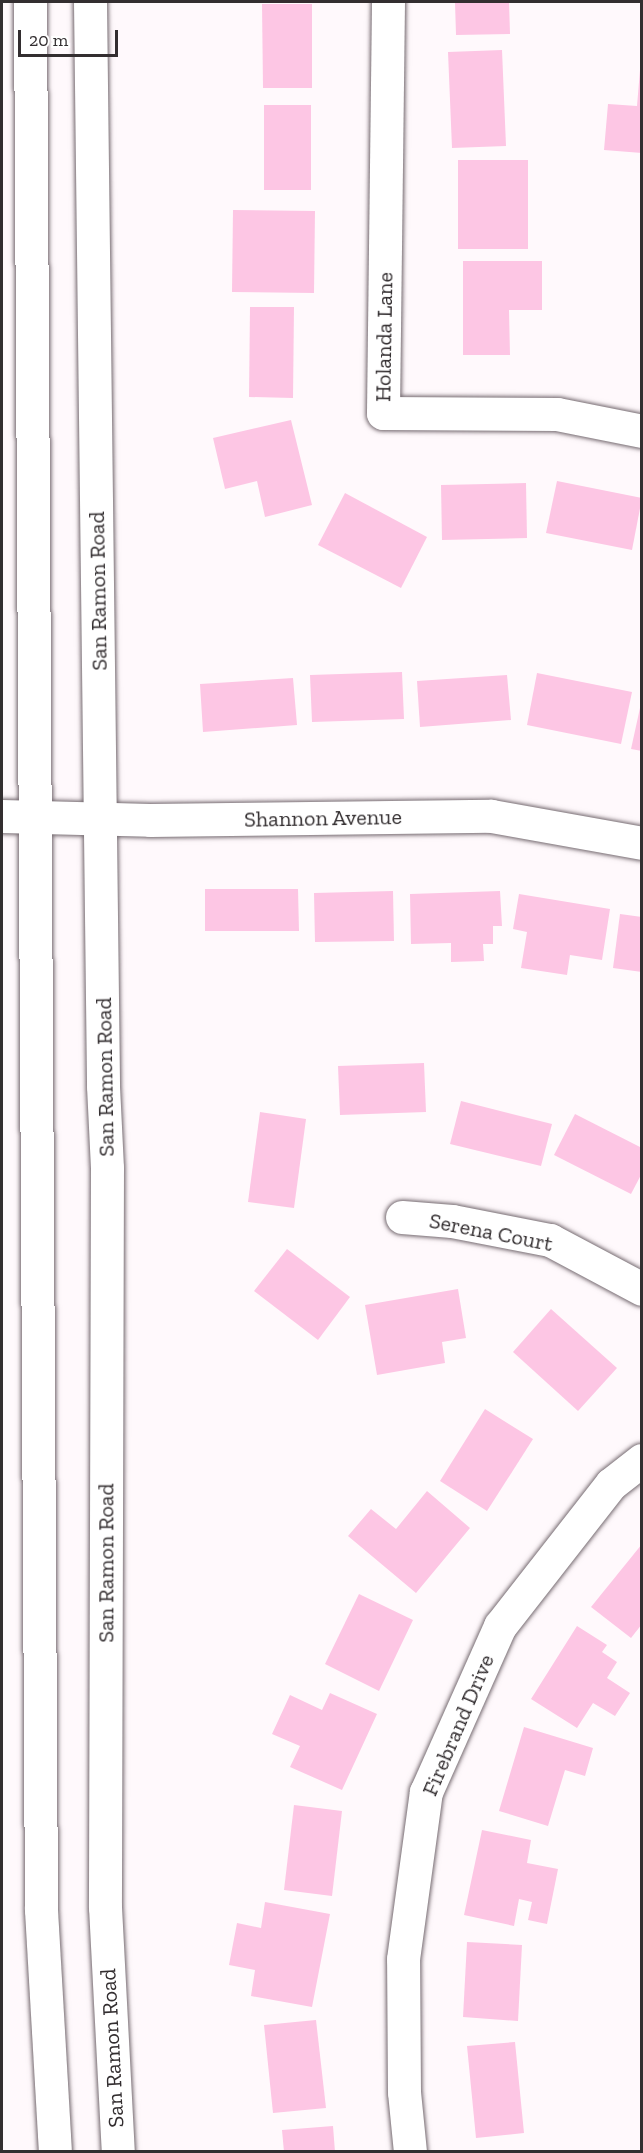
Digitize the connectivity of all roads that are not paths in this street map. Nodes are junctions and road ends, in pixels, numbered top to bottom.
1 (30, 2) edge
2 (90, 2) edge
3 (388, 2) edge
4 (642, 431) edge
5 (2, 816) edge
6 (36, 818) junction
7 (101, 820) junction
8 (642, 843) edge
9 (402, 1217) dead end
10 (642, 1289) edge
11 (642, 1460) edge
12 (55, 2151) edge
13 (118, 2151) edge
14 (410, 2151) edge

1 - 6 main road
2 - 7 main road, San Ramon Road
3 - 4 main road, Holanda Lane
5 - 6 main road, Shannon Avenue
6 - 7 main road, Shannon Avenue
6 - 12 main road
7 - 8 main road, Shannon Avenue
7 - 13 main road, San Ramon Road
9 - 10 main road, Serena Court
11 - 14 main road, Firebrand Drive

